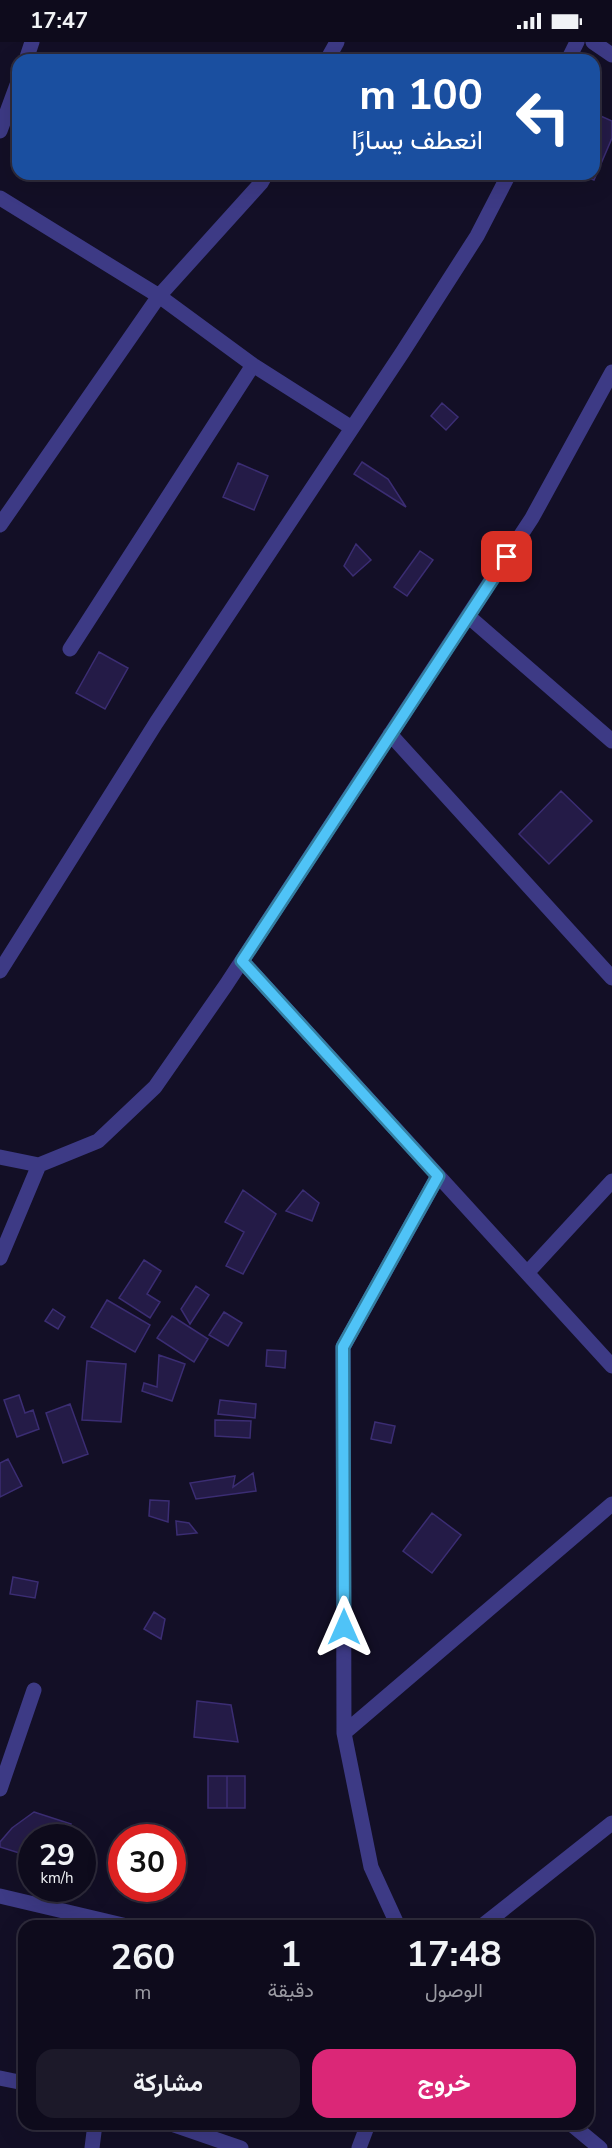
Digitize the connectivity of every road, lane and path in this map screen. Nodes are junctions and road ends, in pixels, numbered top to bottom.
1 (593, 42) edge
2 (612, 55) edge
3 (12, 98) edge
4 (0, 131) edge
5 (263, 180) edge
6 (506, 180) edge
7 (0, 198) edge
8 (159, 296) junction
9 (253, 364) junction
10 (612, 372) edge
11 (352, 428) junction
12 (0, 525) edge
13 (468, 616) junction
14 (70, 649) dead end
15 (390, 734) junction
16 (612, 741) edge
17 (242, 961) junction
18 (2, 962) edge
19 (612, 978) edge
20 (0, 1157) edge
21 (39, 1165) junction
22 (438, 1176) junction
23 (612, 1181) edge
24 (0, 1258) edge
25 (527, 1273) junction
26 (612, 1366) edge
27 (612, 1504) edge
28 (34, 1690) dead end
29 (344, 1733) junction
30 (0, 1789) edge
31 (612, 1823) edge
32 (0, 1896) edge
33 (102, 1920) edge
34 (395, 1920) edge
35 (490, 1920) edge
36 (0, 2078) edge
37 (18, 2082) edge
38 (94, 2130) edge
39 (188, 2130) edge
40 (366, 2130) edge
41 (578, 2130) edge
42 (92, 2148) edge
43 (241, 2148) edge
44 (359, 2148) edge
45 (600, 2148) edge

1 - 2 street
3 - 4 street
5 - 8 street
6 - 11 street
7 - 8 street
8 - 9 street
8 - 12 street
9 - 11 street
9 - 14 street
10 - 13 street
11 - 18 street
13 - 15 street
13 - 16 street
15 - 17 street
15 - 19 street
17 - 21 street
17 - 22 street
20 - 21 street
21 - 24 street
22 - 25 street
22 - 29 street
23 - 25 street
25 - 26 street
27 - 29 street
28 - 30 street
29 - 34 street
31 - 35 street
32 - 33 street
36 - 37 street
38 - 42 street
39 - 43 street
40 - 44 street
41 - 45 street

